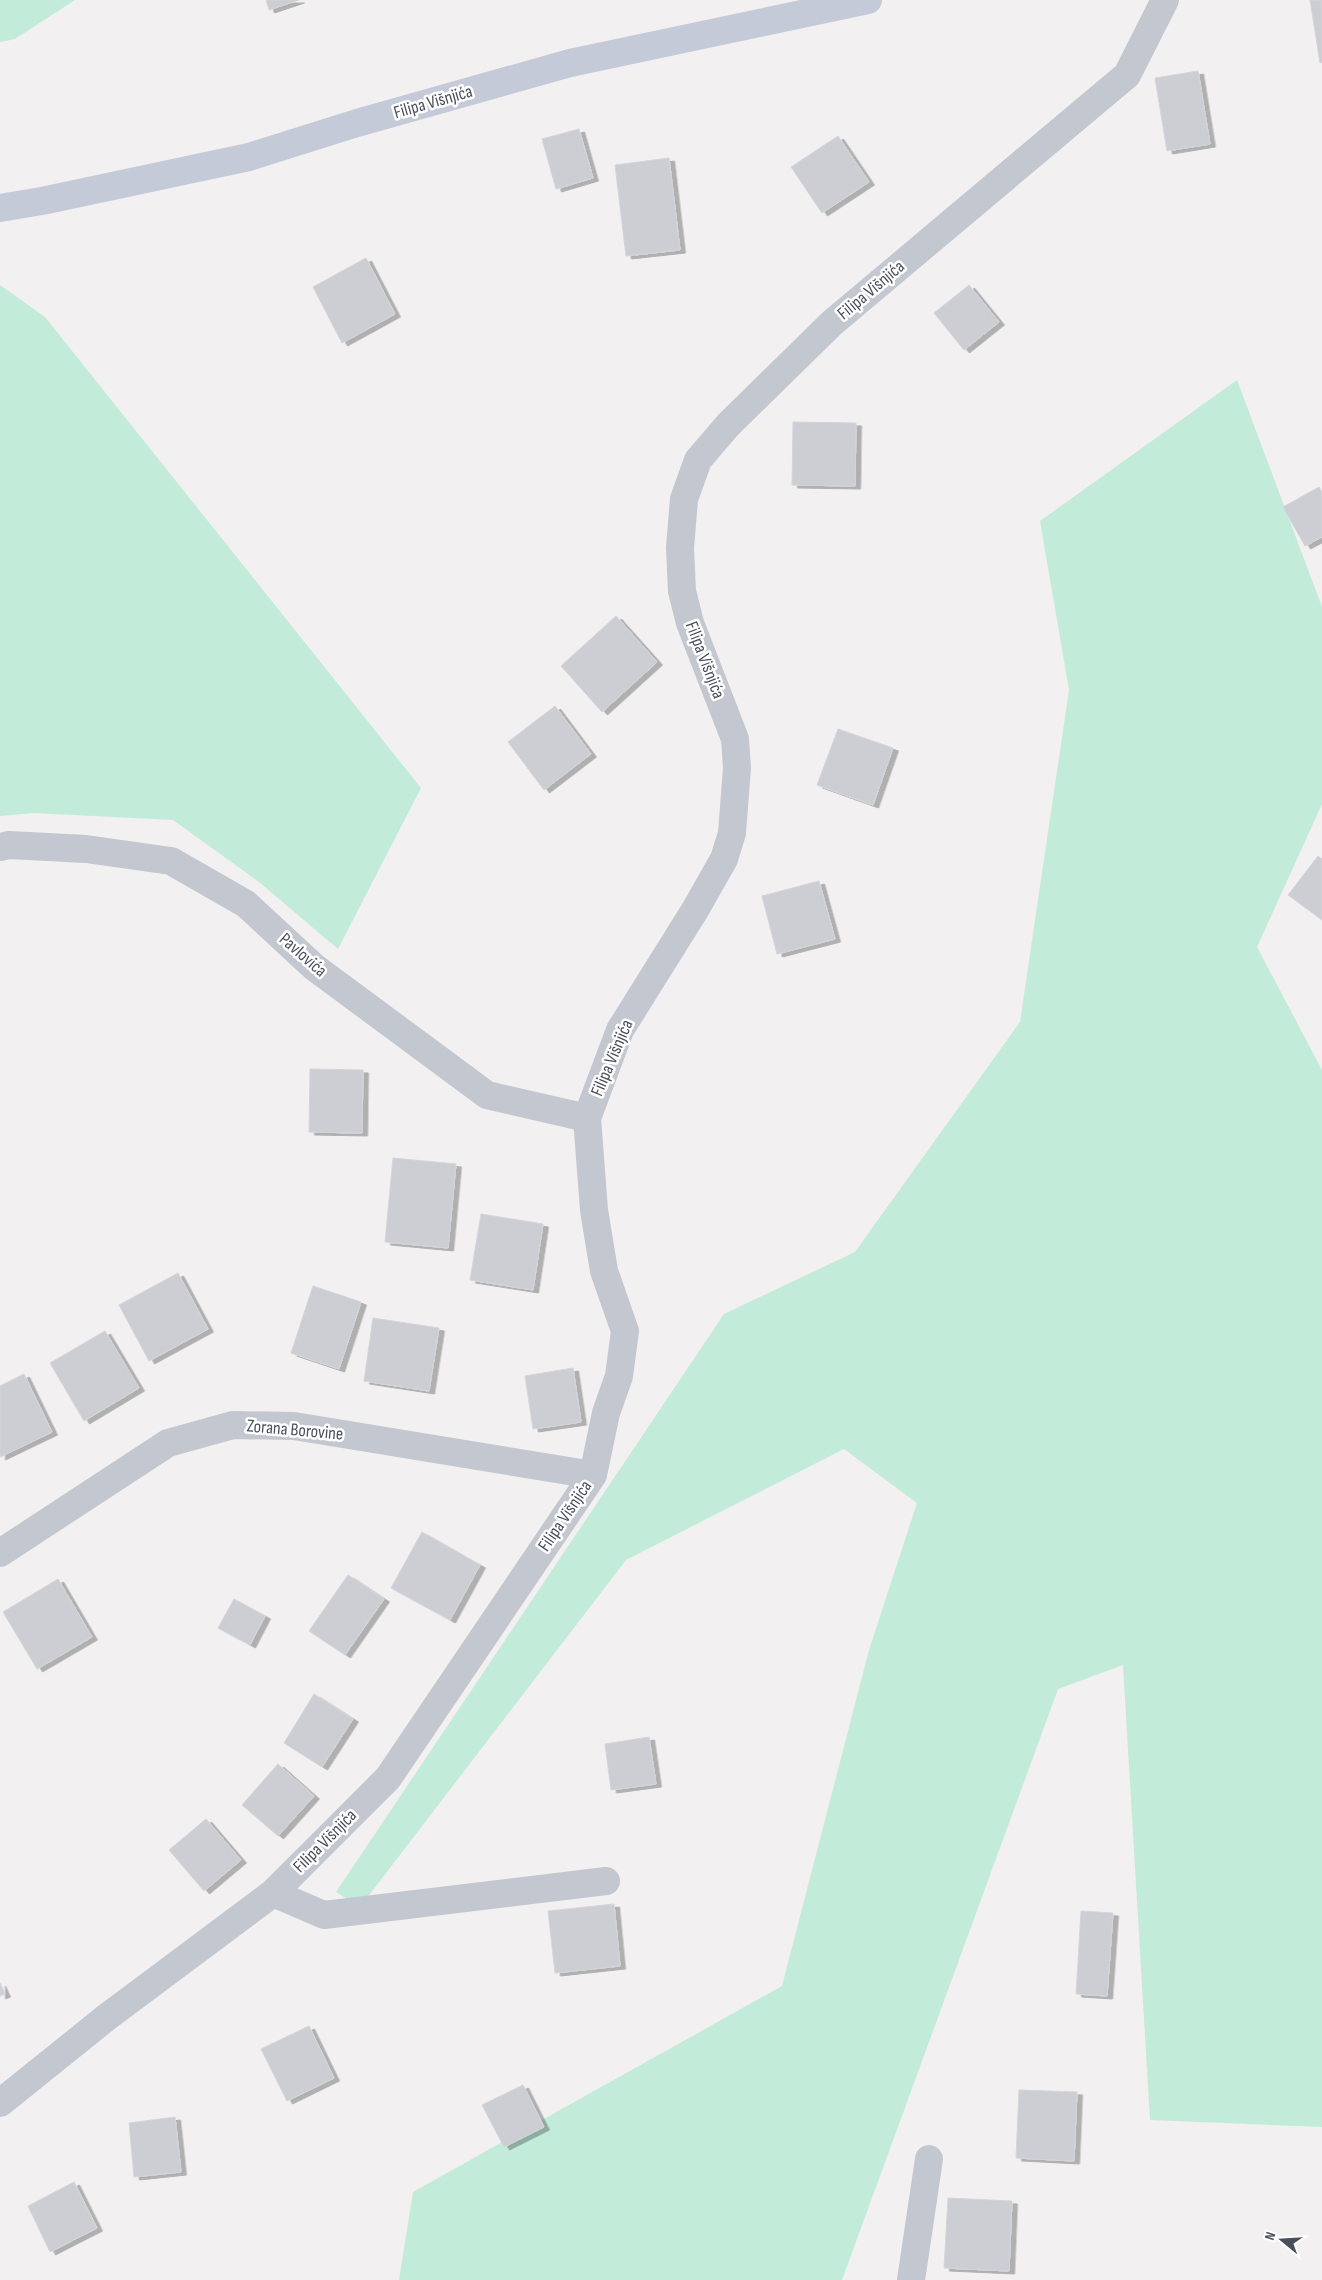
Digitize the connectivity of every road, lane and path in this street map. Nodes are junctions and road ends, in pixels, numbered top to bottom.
1 (868, 0) edge
2 (1165, 0) edge
3 (0, 208) edge
4 (0, 847) edge
5 (587, 1118) junction
6 (592, 1475) junction
7 (0, 1553) edge
8 (606, 1881) dead end
9 (273, 1893) junction
10 (0, 2103) edge
11 (930, 2159) dead end
12 (911, 2280) edge

1 - 3 main road, Filipa Višnjića
2 - 5 street, Filipa Višnjića
4 - 5 street, Pavlovića
5 - 6 street, Filipa Višnjića
6 - 7 street, Zorana Borovine
6 - 9 street, Filipa Višnjića
8 - 9 street
9 - 10 street, Filipa Višnjića
11 - 12 street

